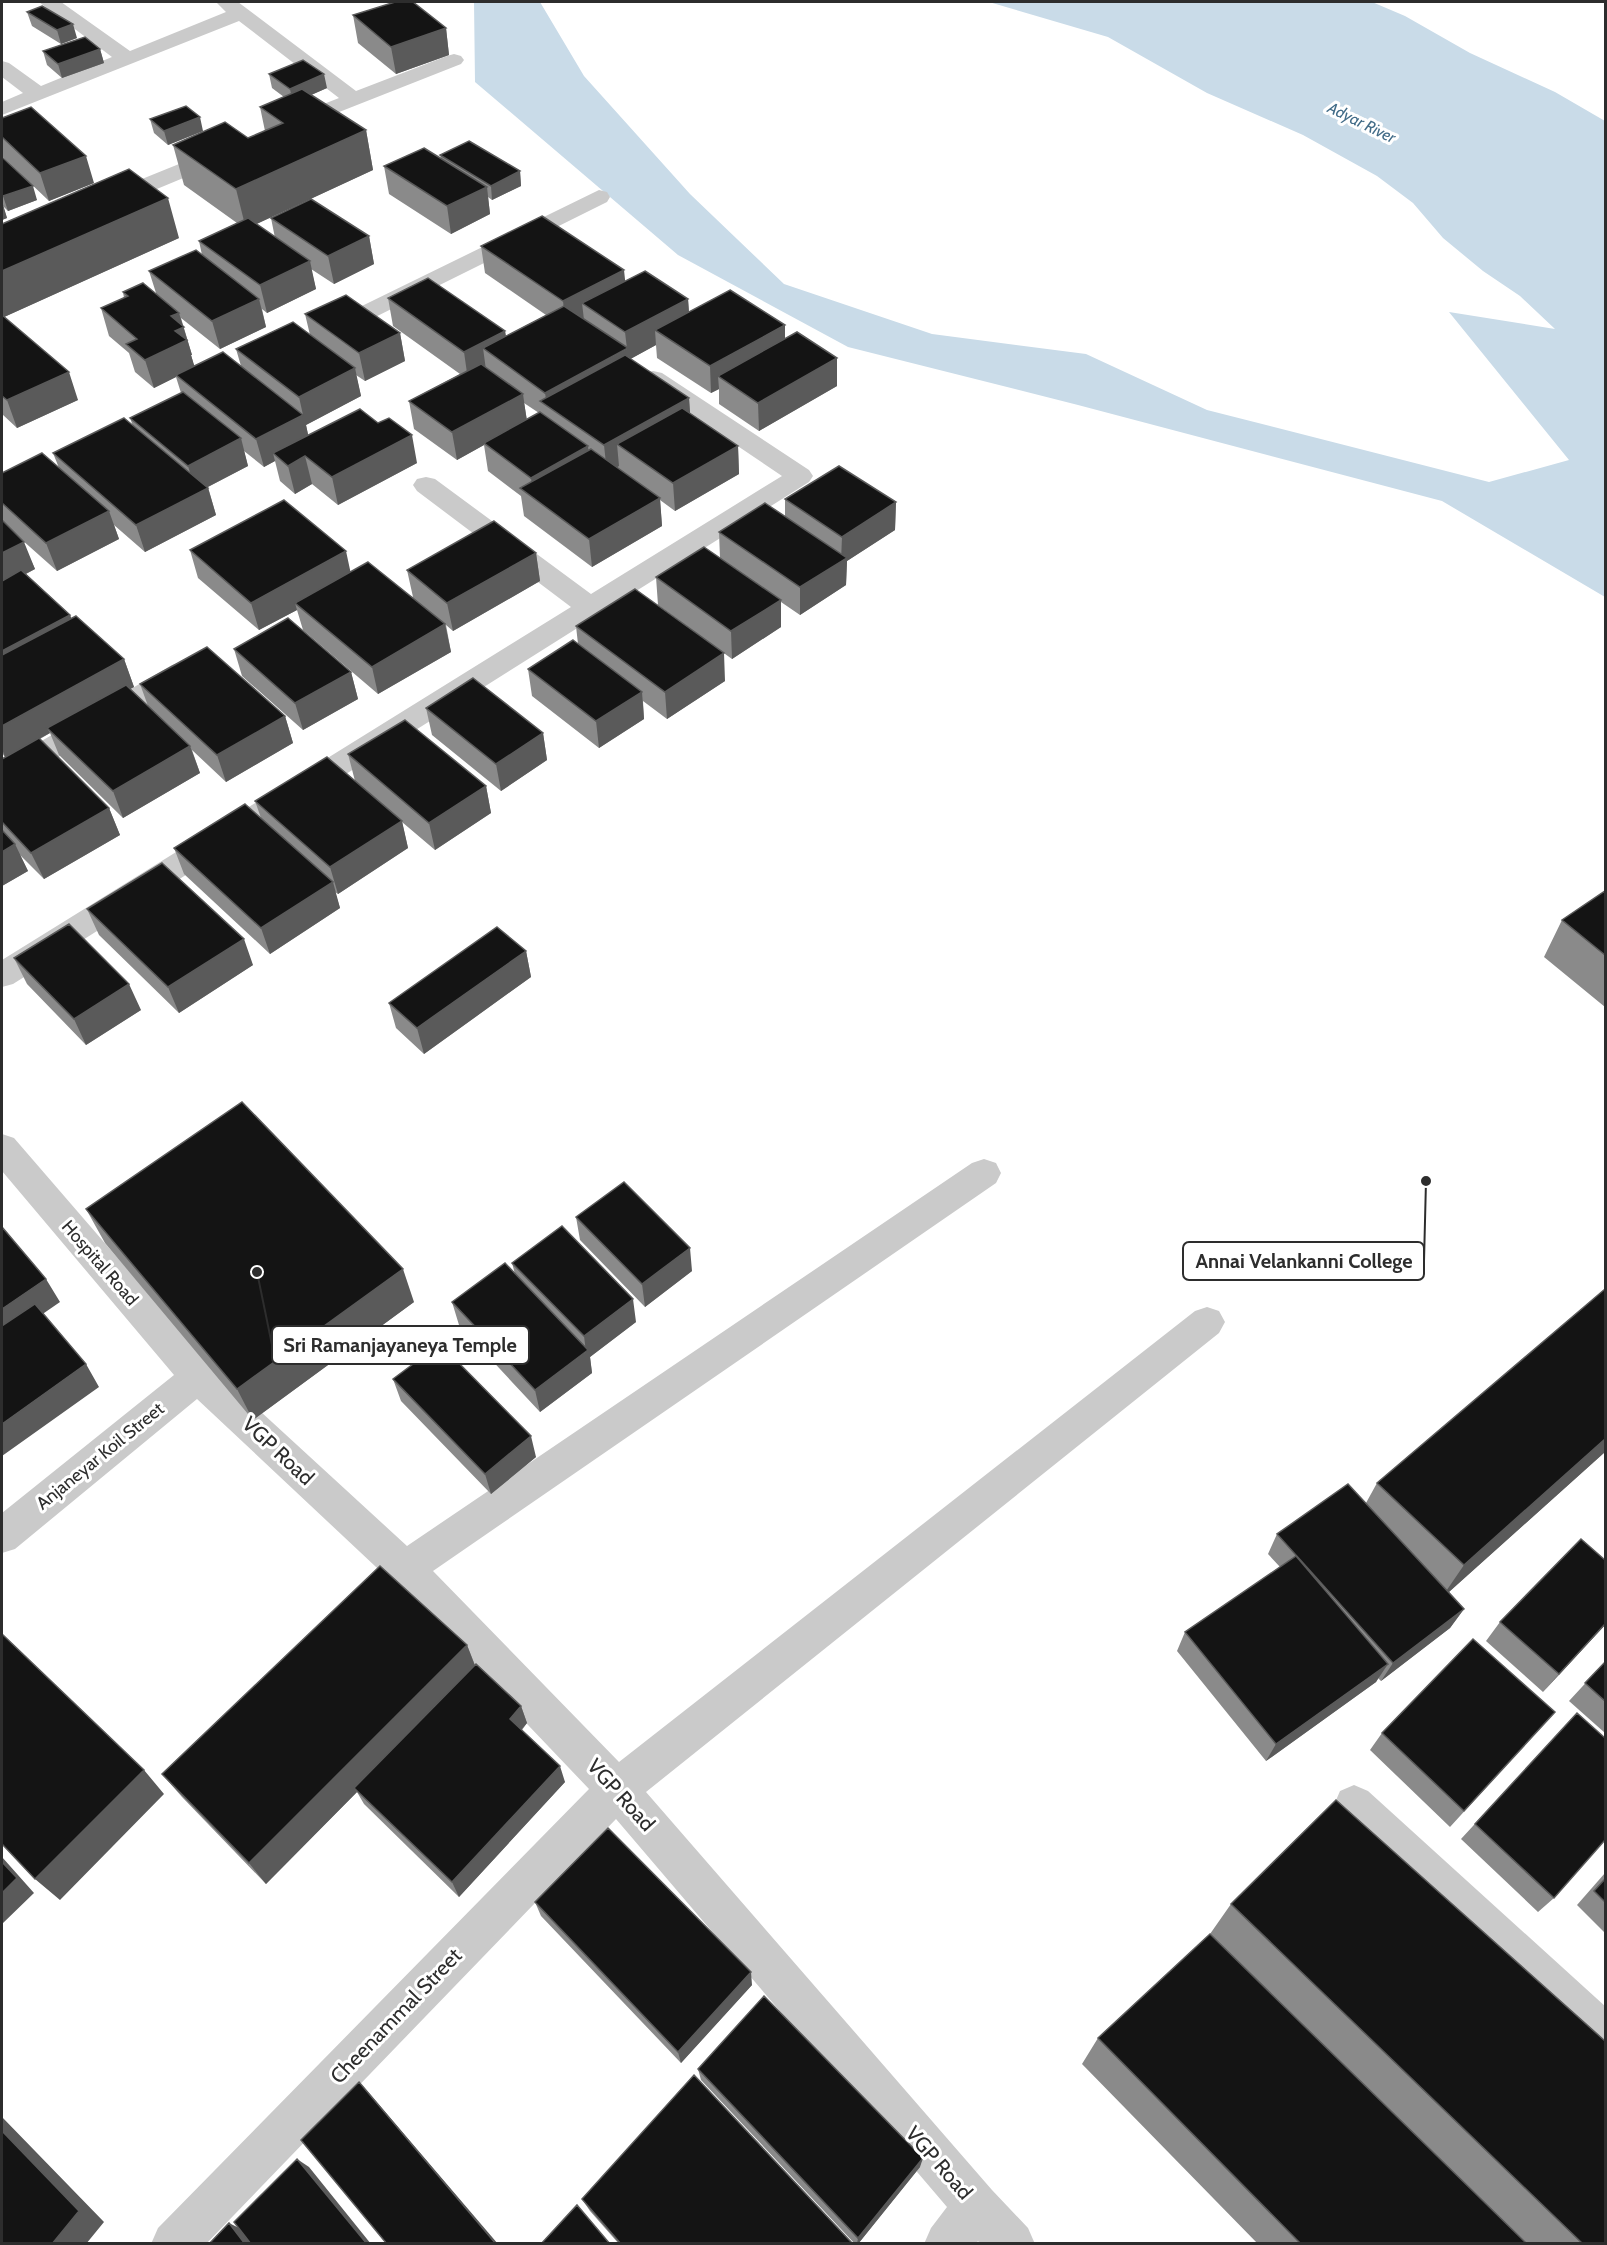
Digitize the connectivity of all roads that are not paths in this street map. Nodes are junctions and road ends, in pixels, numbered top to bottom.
1 (49, 2) edge
2 (234, 7) edge
3 (128, 59) junction
4 (454, 60) dead end
5 (2, 67) edge
6 (38, 94) junction
7 (353, 99) junction
8 (2, 109) edge
9 (276, 131) edge
10 (243, 145) edge
11 (599, 197) dead end
12 (88, 209) edge
13 (311, 339) edge
14 (634, 366) edge
15 (426, 485) dead end
16 (590, 607) junction
17 (202, 660) edge
18 (2, 777) edge
19 (2, 975) edge
20 (2, 1148) edge
21 (984, 1173) dead end
22 (1207, 1322) dead end
23 (198, 1377) junction
24 (2, 1536) edge
25 (405, 1569) junction
26 (617, 1789) junction
27 (1354, 1805) dead end
28 (1605, 2037) edge
29 (976, 2206) junction
30 (174, 2244) edge
31 (947, 2244) edge
32 (1011, 2244) edge

1 - 3 street
2 - 3 street
2 - 7 street
3 - 6 street
4 - 7 street
5 - 6 street
6 - 8 street
7 - 9 street
10 - 12 street
11 - 13 street
14 - 16 street
15 - 16 street
16 - 19 street
17 - 18 street
20 - 23 street, Hospital Road
21 - 25 street
22 - 26 street, Cheenammal Street
23 - 24 street, Anjaneyar Koil Street
23 - 25 street, VGP Road
25 - 26 street, VGP Road
26 - 29 street, VGP Road
26 - 30 street, Cheenammal Street
27 - 28 street
29 - 31 street
29 - 32 street, VGP Road

